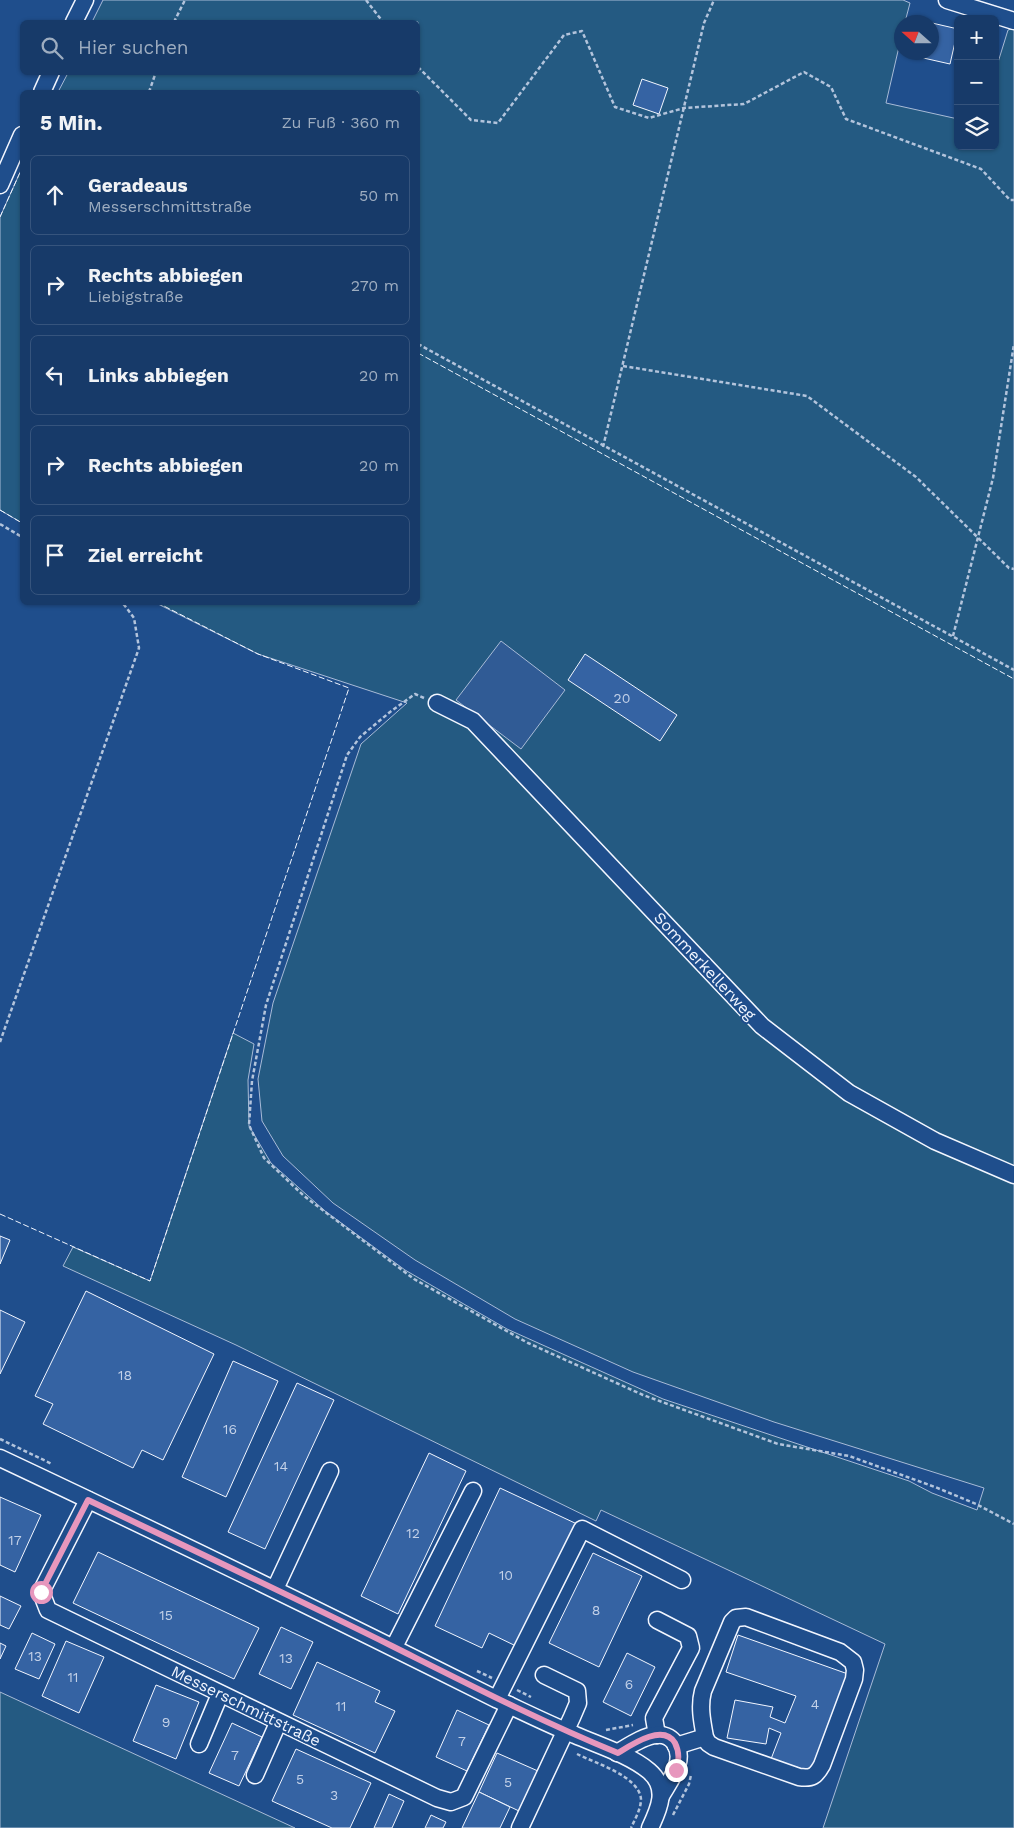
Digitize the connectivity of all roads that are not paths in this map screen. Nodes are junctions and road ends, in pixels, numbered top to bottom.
1 (84, 0) edge
2 (947, 0) edge
3 (75, 20) edge
4 (1014, 21) edge
5 (50, 75) edge
6 (43, 90) edge
7 (20, 139) edge
8 (0, 184) edge
9 (438, 703) road end
10 (1014, 1175) edge
11 (0, 1458) edge
12 (330, 1471) dead end
13 (473, 1491) dead end
14 (88, 1500) junction
15 (682, 1580) dead end
16 (275, 1589) junction
17 (656, 1620) dead end
18 (394, 1647) junction
19 (544, 1675) dead end
20 (220, 1694) junction
21 (503, 1702) junction
22 (278, 1723) junction
23 (655, 1727) junction
24 (705, 1737) junction
25 (562, 1738) junction
26 (199, 1744) dead end
27 (676, 1746) junction
28 (618, 1753) junction
29 (256, 1775) dead end
30 (661, 1796) junction
31 (520, 1828) edge
32 (650, 1828) edge

1 - 3 street
2 - 4 street
5 - 6 street
7 - 8 street
9 - 10 street, Sommerkellerweg
11 - 14 street
12 - 16 street
13 - 18 street
14 - 16 street
14 - 20 street, Messerschmittstraße
15 - 21 street, Messerschmittstraße
16 - 18 street
17 - 23 street
18 - 21 street
19 - 25 street
20 - 22 street, Messerschmittstraße
20 - 26 street
21 - 22 street, Messerschmittstraße
21 - 25 street
22 - 29 street
23 - 27 street
23 - 28 street
24 - 24 street
24 - 27 street
25 - 28 street
25 - 31 street
27 - 30 street
28 - 30 street
30 - 32 street

